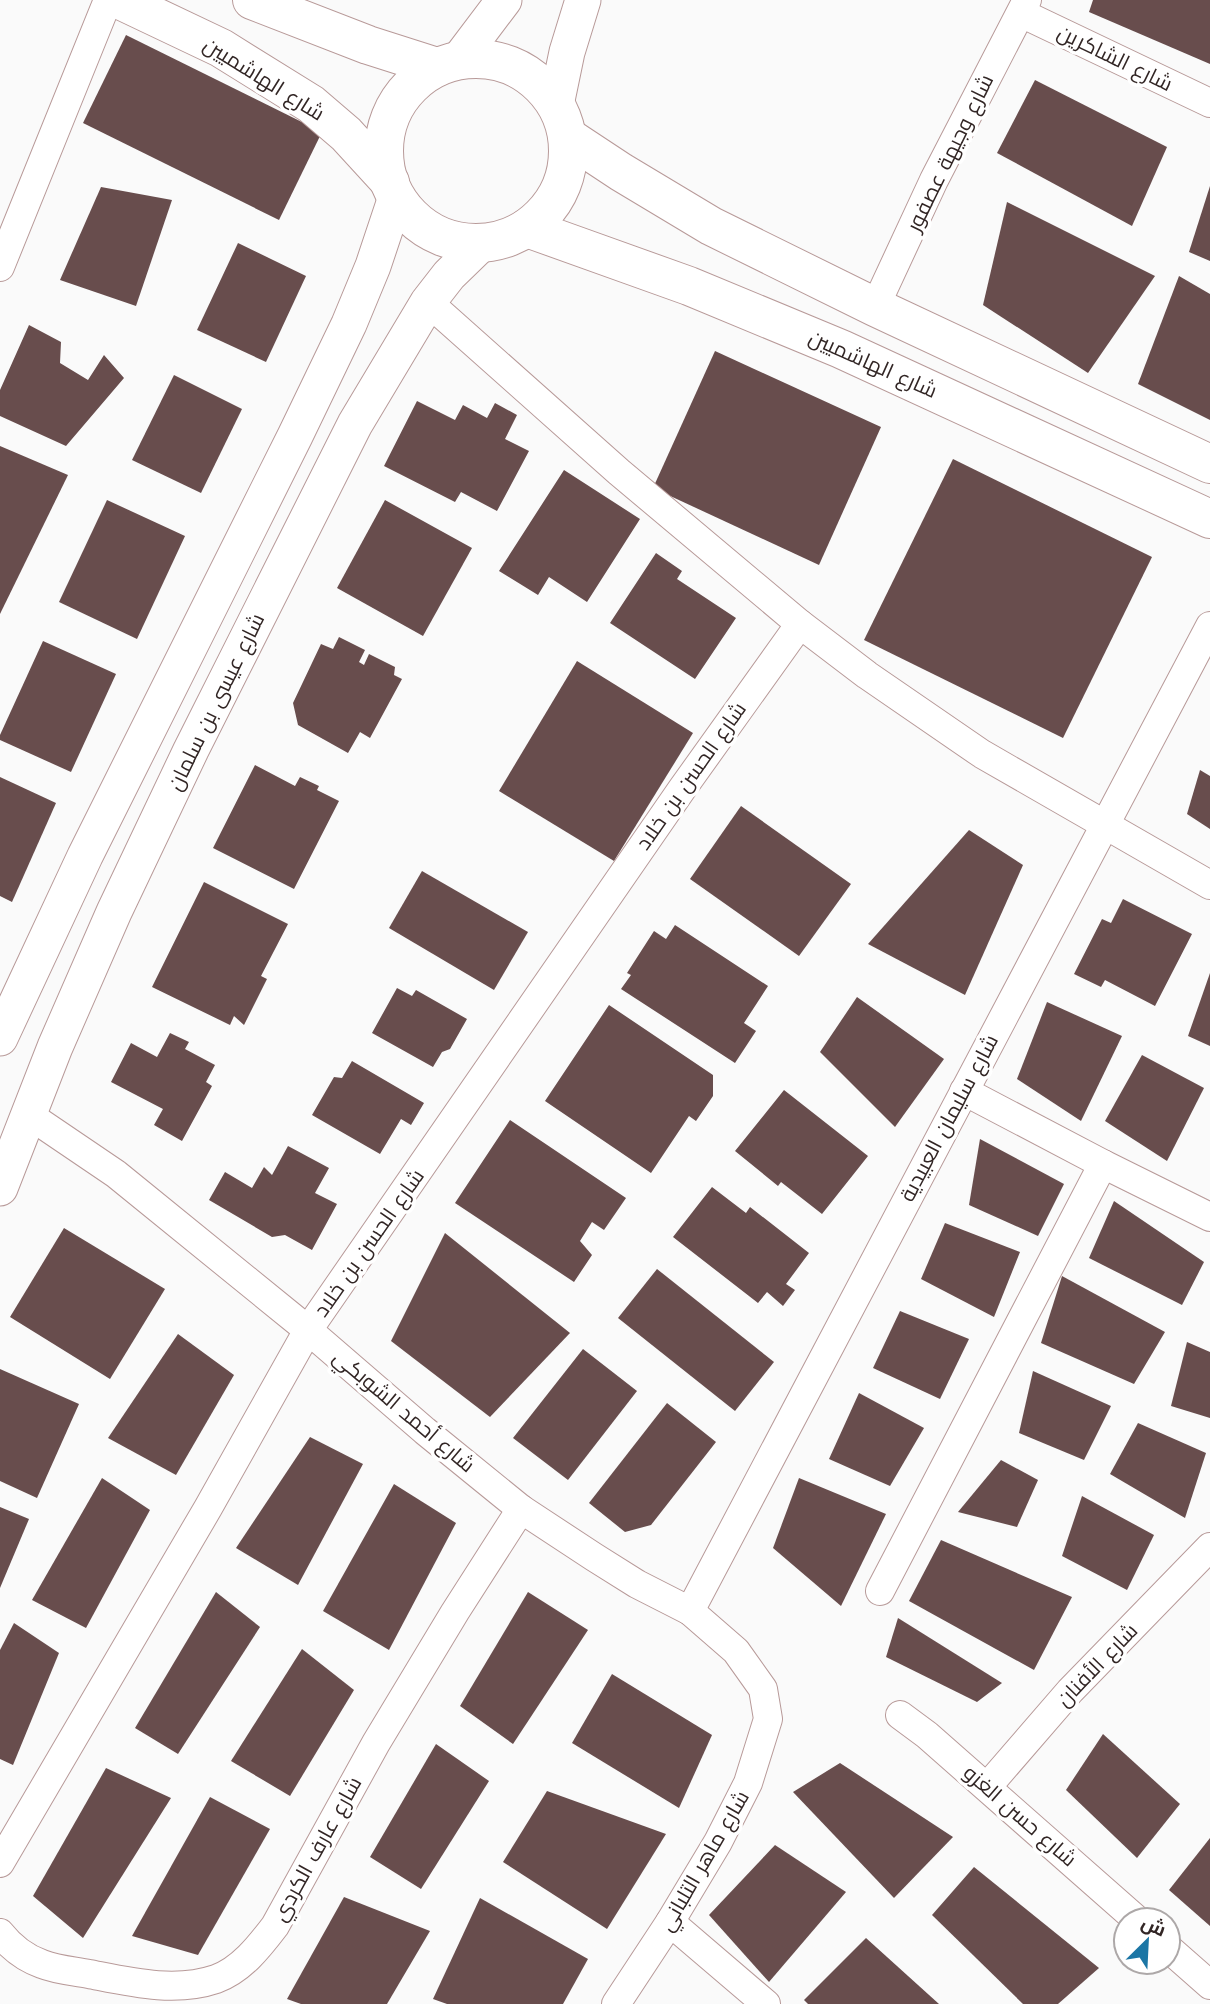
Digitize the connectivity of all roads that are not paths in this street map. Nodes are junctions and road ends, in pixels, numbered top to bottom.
1 (108, 0) edge
2 (120, 0) edge
3 (252, 0) edge
4 (504, 0) edge
5 (583, 0) edge
6 (1024, 6) edge
7 (447, 64) junction
8 (1210, 103) edge
9 (562, 121) junction
10 (393, 189) junction
11 (527, 228) junction
12 (481, 243) junction
13 (0, 267) edge
14 (428, 302) junction
15 (875, 307) junction
16 (1210, 464) edge
17 (1210, 519) edge
18 (800, 624) junction
19 (1210, 626) edge
20 (1104, 825) junction
21 (1210, 885) edge
22 (0, 1038) edge
23 (964, 1091) junction
24 (29, 1115) junction
25 (1103, 1164) junction
26 (0, 1188) edge
27 (1210, 1217) edge
28 (308, 1330) junction
29 (522, 1508) junction
30 (1210, 1547) edge
31 (880, 1591) dead end
32 (690, 1611) junction
33 (900, 1715) dead end
34 (987, 1787) junction
35 (0, 1863) edge
36 (1122, 1906) edge
37 (670, 1922) junction
38 (0, 1933) edge
39 (1182, 1960) edge
40 (1210, 1985) edge
41 (616, 2004) edge
42 (766, 2004) edge

1 - 13 street
2 - 10 main road, شارع الهاشميين
3 - 7 main road
4 - 7 street
5 - 9 street
6 - 8 street, شارع الشاكرين
6 - 15 street, شارع وجيهة عصفور
7 - 9 main road
7 - 10 main road
9 - 11 main road
9 - 15 main road
10 - 12 main road
10 - 22 street
11 - 12 main road
11 - 17 main road, شارع الهاشميين
12 - 14 street, شارع عيسى بن سلمان
14 - 18 street
14 - 24 street, شارع عيسى بن سلمان
15 - 16 main road
18 - 20 street
18 - 28 street, شارع الحسن بن خلاد
19 - 20 street, شارع سليمان العبيدية
20 - 21 street
20 - 23 street, شارع سليمان العبيدية
23 - 25 street
23 - 32 street, شارع سليمان العبيدية
24 - 26 street, شارع عيسى بن سلمان
24 - 28 street, شارع أحمد الشوبكي
25 - 27 street
25 - 31 street
28 - 29 street, شارع أحمد الشوبكي
28 - 35 street
29 - 32 street, شارع أحمد الشوبكي
29 - 38 street, شارع عارف الكردي
30 - 34 street, شارع الأفنان
32 - 37 street, شارع ماهر التلباني
33 - 34 street, شارع حسن الغزو
34 - 36 street, شارع حسن الغزو
37 - 41 street, شارع ماهر التلباني
37 - 42 street
39 - 40 street

